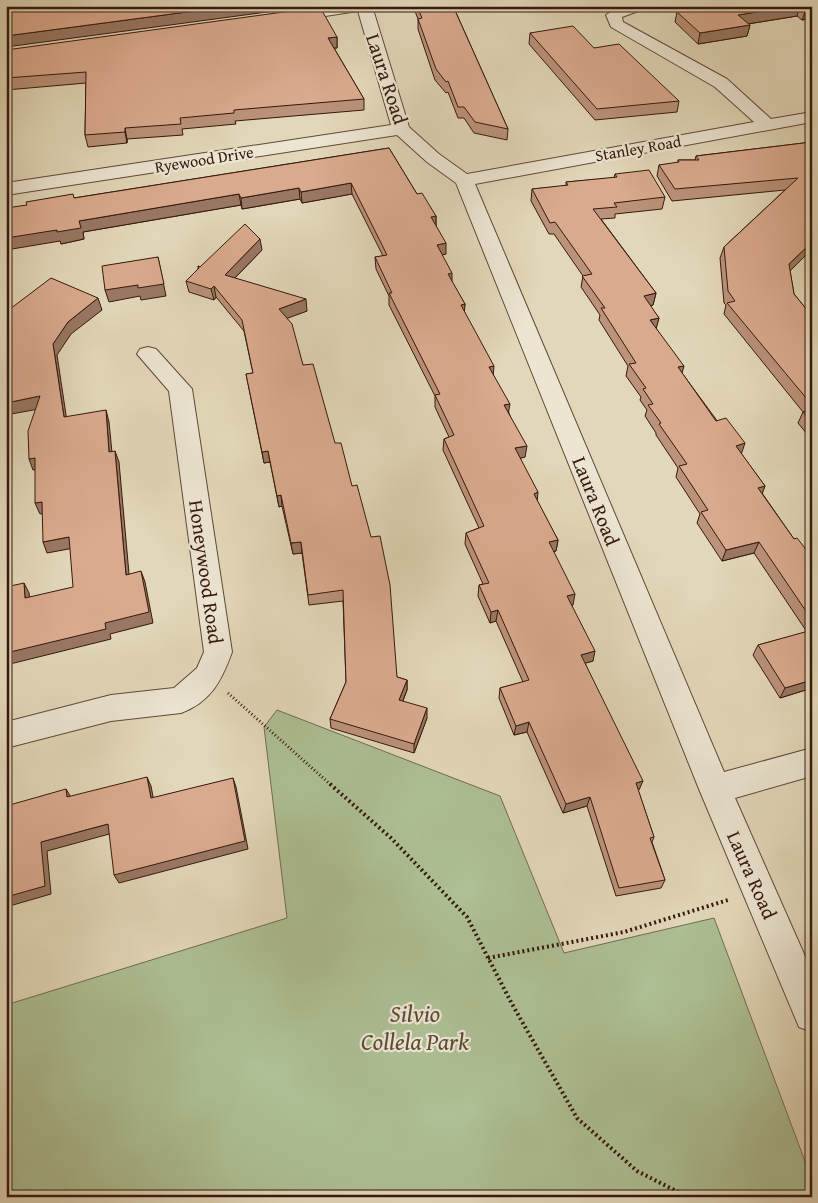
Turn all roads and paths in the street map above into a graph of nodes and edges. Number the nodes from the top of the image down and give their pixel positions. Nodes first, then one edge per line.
1 (364, 6) edge
2 (639, 6) edge
3 (267, 20) edge
4 (812, 117) edge
5 (766, 124) junction
6 (401, 129) junction
7 (464, 180) junction
8 (6, 189) edge
9 (148, 354) dead end
10 (209, 676) junction
11 (6, 735) edge
12 (812, 762) edge
13 (715, 789) junction
14 (760, 890) junction
15 (488, 958) junction
16 (812, 1014) edge
17 (688, 1197) edge

1 - 3 street
1 - 6 street, Laura Road
2 - 5 street
4 - 5 street, Stanley Road
5 - 7 street, Stanley Road
6 - 7 street, Laura Road
6 - 8 street, Ryewood Drive
7 - 13 street, Laura Road
9 - 10 street, Honeywood Road
10 - 11 street, Honeywood Road
10 - 15 path
12 - 13 street
13 - 14 street, Laura Road
14 - 15 path
14 - 16 street, Laura Road
15 - 17 path

